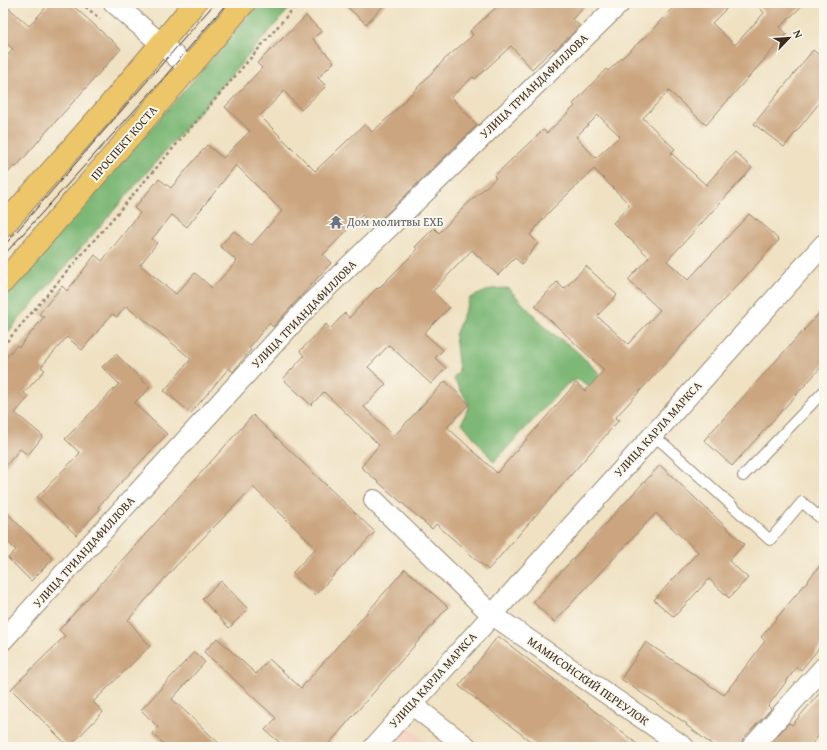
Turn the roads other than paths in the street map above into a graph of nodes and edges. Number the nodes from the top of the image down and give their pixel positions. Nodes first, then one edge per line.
1 (114, 3) edge
2 (196, 3) edge
3 (244, 3) edge
4 (620, 3) edge
5 (161, 44) junction
6 (190, 68) junction
7 (3, 226) edge
8 (824, 244) edge
9 (3, 282) edge
10 (824, 391) edge
11 (652, 435) junction
12 (743, 476) dead end
13 (374, 500) dead end
14 (824, 512) edge
15 (492, 614) junction
16 (3, 640) edge
17 (824, 667) edge
18 (410, 706) junction
19 (374, 747) edge
20 (467, 747) edge
21 (684, 747) edge
22 (752, 747) edge

1 - 5 street
2 - 5 main road
3 - 6 main road, ПРОСПЕКТ КОСТА
4 - 16 street, УЛИЦА ТРИАНДАФИЛЛОВА
5 - 6 street
5 - 7 main road
6 - 9 main road, ПРОСПЕКТ КОСТА
8 - 11 street, УЛИЦА КАРЛА МАРКСА
10 - 12 lane
11 - 14 lane
11 - 15 street, УЛИЦА КАРЛА МАРКСА
13 - 15 street
15 - 18 street, УЛИЦА КАРЛА МАРКСА
15 - 21 street, МАМИСОНСКИЙ ПЕРЕУЛОК
17 - 22 street
18 - 19 street, УЛИЦА КАРЛА МАРКСА
18 - 20 street

